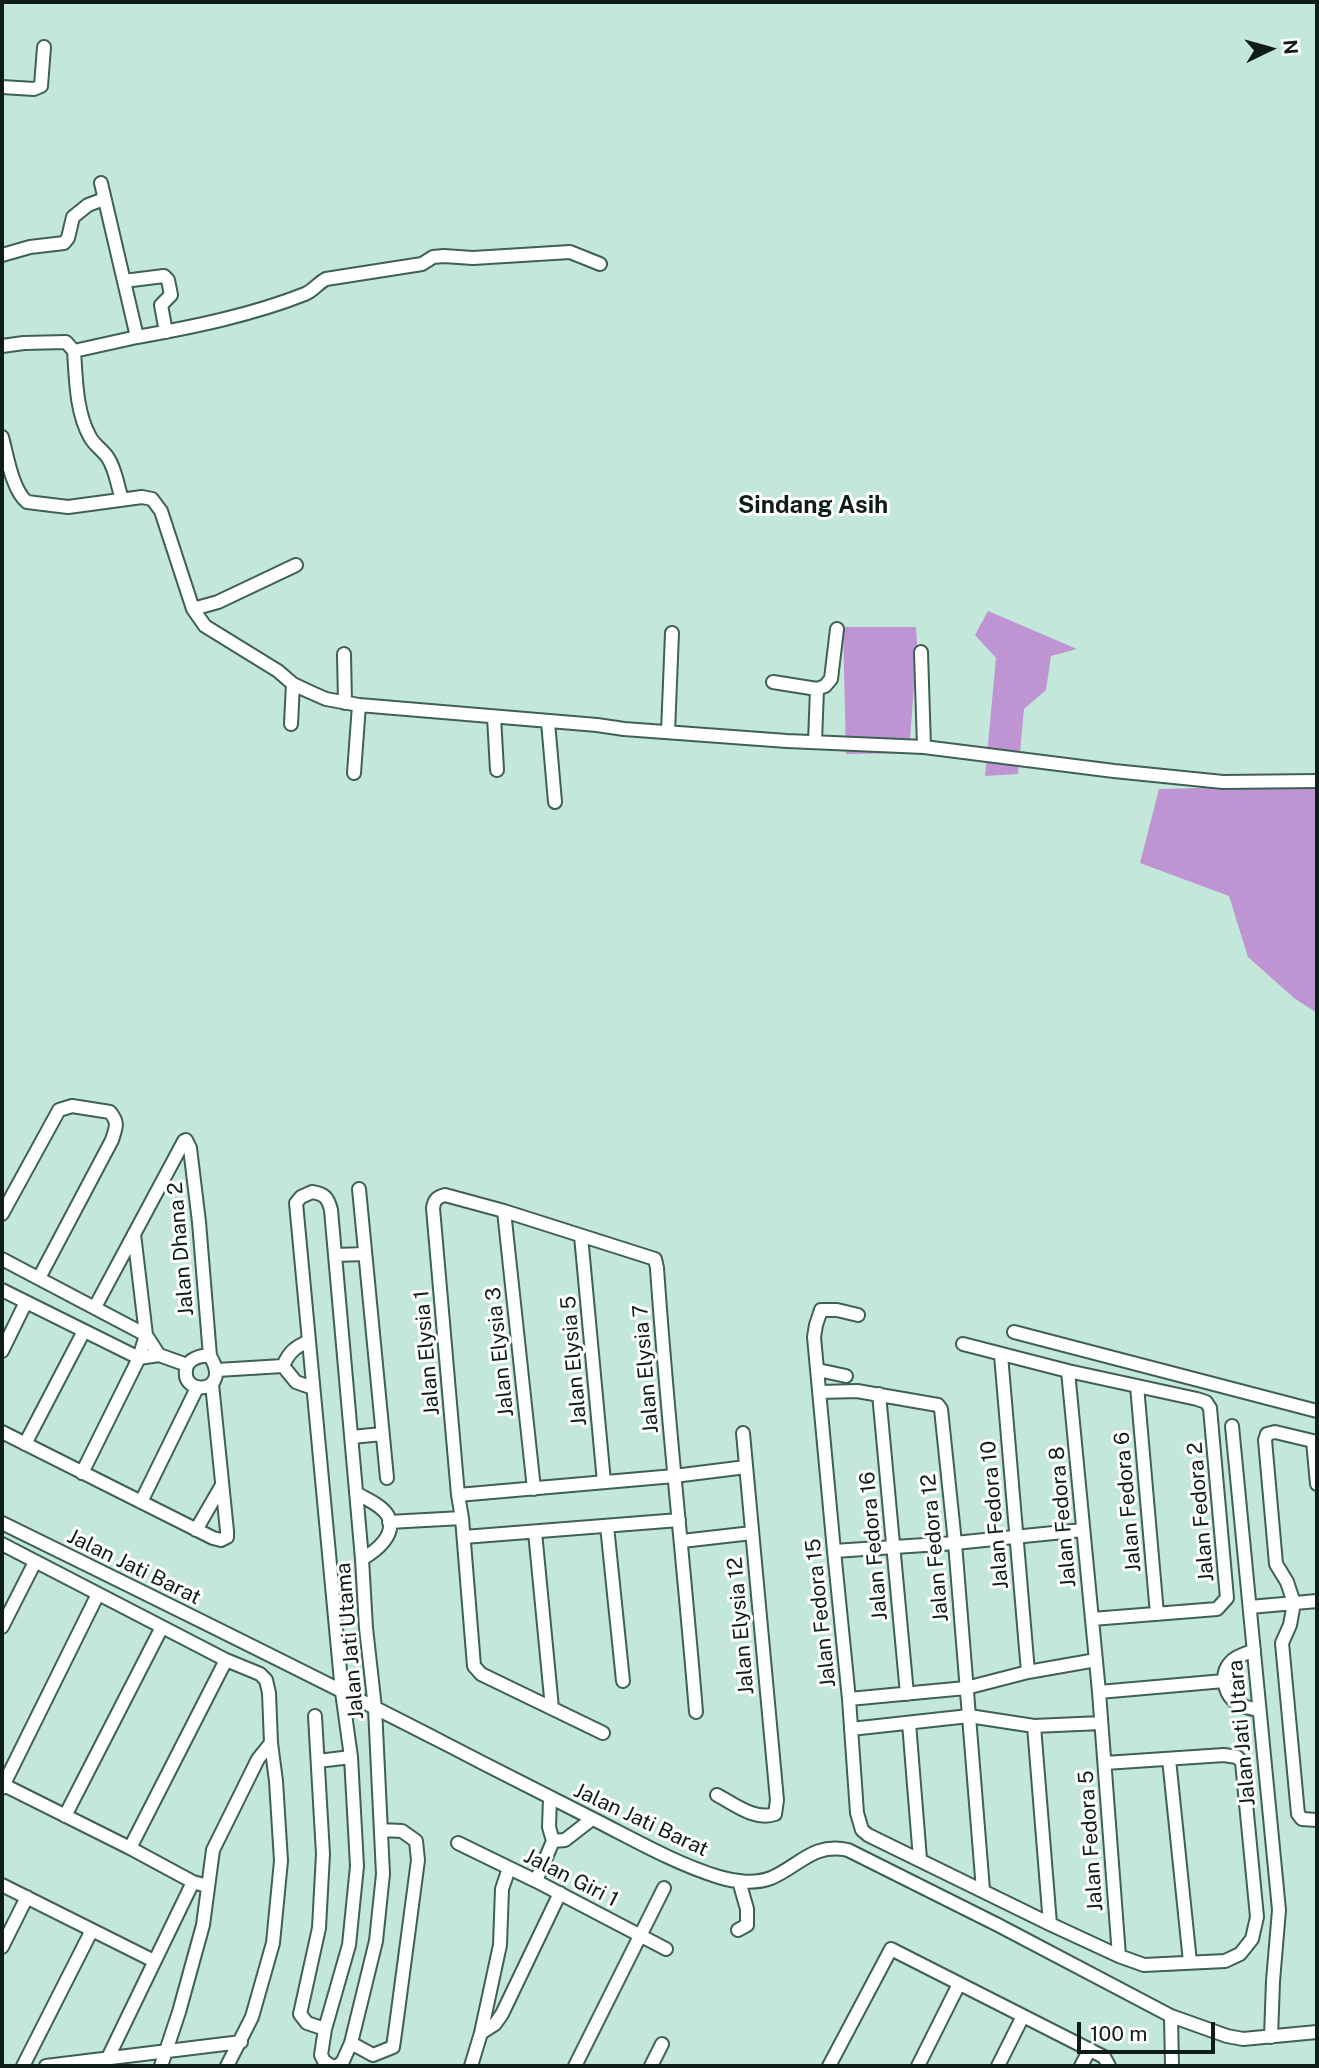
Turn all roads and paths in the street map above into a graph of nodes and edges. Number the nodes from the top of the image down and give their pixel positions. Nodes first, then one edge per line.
1 (44, 47) dead end
2 (2, 87) edge
3 (101, 183) dead end
4 (104, 199) junction
5 (2, 255) edge
6 (600, 264) dead end
7 (124, 281) junction
8 (166, 332) junction
9 (137, 337) junction
10 (2, 346) edge
11 (74, 351) junction
12 (2, 438) edge
13 (122, 499) junction
14 (296, 565) dead end
15 (193, 609) junction
16 (837, 629) dead end
17 (672, 633) dead end
18 (921, 652) dead end
19 (344, 654) dead end
20 (773, 682) dead end
21 (293, 684) junction
22 (817, 688) junction
23 (345, 703) junction
24 (359, 705) junction
25 (494, 717) junction
26 (548, 722) junction
27 (291, 724) dead end
28 (668, 732) junction
29 (815, 742) junction
30 (924, 747) junction
31 (497, 770) dead end
32 (354, 774) dead end
33 (1317, 781) edge
34 (555, 802) dead end
35 (359, 1189) dead end
36 (504, 1211) junction
37 (2, 1214) edge
38 (134, 1234) junction
39 (581, 1236) junction
40 (365, 1254) junction
41 (335, 1255) junction
42 (2, 1259) edge
43 (39, 1279) junction
44 (2, 1290) edge
45 (26, 1302) junction
46 (95, 1307) junction
47 (858, 1315) dead end
48 (84, 1331) junction
49 (1014, 1332) dead end
50 (146, 1335) junction
51 (309, 1341) junction
52 (963, 1344) dead end
53 (2, 1351) edge
54 (159, 1355) junction
55 (1001, 1355) junction
56 (210, 1356) junction
57 (139, 1358) junction
58 (187, 1365) junction
59 (283, 1366) junction
60 (217, 1370) junction
61 (818, 1370) junction
62 (1068, 1371) junction
63 (846, 1376) dead end
64 (212, 1384) junction
65 (1137, 1386) junction
66 (197, 1388) junction
67 (313, 1388) junction
68 (820, 1392) junction
69 (879, 1395) junction
70 (1317, 1411) edge
71 (1233, 1426) dead end
72 (2, 1432) edge
73 (743, 1433) dead end
74 (382, 1434) junction
75 (352, 1437) junction
76 (1315, 1442) edge
77 (25, 1444) junction
78 (746, 1467) junction
79 (82, 1473) junction
80 (674, 1476) junction
81 (387, 1478) dead end
82 (604, 1482) junction
83 (222, 1484) junction
84 (1317, 1484) edge
85 (534, 1489) junction
86 (356, 1493) junction
87 (458, 1495) junction
88 (141, 1502) junction
89 (462, 1518) junction
90 (679, 1520) junction
91 (389, 1522) junction
92 (2, 1523) edge
93 (607, 1526) junction
94 (196, 1530) junction
95 (1083, 1530) junction
96 (535, 1532) junction
97 (752, 1533) junction
98 (1016, 1536) junction
99 (464, 1537) junction
100 (682, 1541) junction
101 (954, 1543) junction
102 (2, 1544) edge
103 (894, 1547) junction
104 (834, 1551) junction
105 (362, 1559) junction
106 (34, 1562) junction
107 (98, 1594) junction
108 (1317, 1601) edge
109 (1294, 1603) junction
110 (1250, 1607) junction
111 (1157, 1614) junction
112 (1092, 1619) junction
113 (2, 1627) edge
114 (162, 1627) junction
115 (1254, 1650) junction
116 (226, 1660) junction
117 (1096, 1660) junction
118 (1028, 1672) junction
119 (623, 1681) dead end
120 (1224, 1681) junction
121 (966, 1688) junction
122 (342, 1692) junction
123 (1099, 1692) junction
124 (907, 1694) junction
125 (849, 1699) junction
126 (375, 1708) junction
127 (552, 1708) junction
128 (1259, 1710) junction
129 (696, 1712) dead end
130 (969, 1716) junction
131 (315, 1717) dead end
132 (909, 1723) junction
133 (1101, 1723) junction
134 (1034, 1726) junction
135 (851, 1729) junction
136 (603, 1733) dead end
137 (271, 1743) junction
138 (351, 1757) junction
139 (1169, 1759) junction
140 (318, 1761) junction
141 (1105, 1763) junction
142 (2, 1786) edge
143 (717, 1795) dead end
144 (550, 1798) junction
145 (65, 1816) junction
146 (592, 1819) junction
147 (1317, 1820) edge
148 (381, 1830) junction
149 (553, 1841) junction
150 (458, 1843) dead end
151 (130, 1848) junction
152 (920, 1859) junction
153 (509, 1868) junction
154 (536, 1881) junction
155 (739, 1881) junction
156 (193, 1882) junction
157 (2, 1885) edge
158 (207, 1886) junction
159 (664, 1888) dead end
160 (983, 1890) junction
161 (560, 1893) junction
162 (27, 1897) junction
163 (1051, 1924) junction
164 (92, 1930) junction
165 (738, 1930) dead end
166 (641, 1936) junction
167 (2, 1947) edge
168 (666, 1949) dead end
169 (1119, 1956) junction
170 (154, 1961) junction
171 (1190, 1962) junction
172 (959, 1984) junction
173 (1023, 2016) junction
174 (1171, 2016) junction
175 (324, 2029) junction
176 (1317, 2032) edge
177 (481, 2033) junction
178 (1271, 2037) junction
179 (241, 2042) junction
180 (351, 2043) junction
181 (662, 2044) dead end
182 (1090, 2049) junction
183 (166, 2050) junction
184 (105, 2063) edge
185 (23, 2066) edge
186 (46, 2066) edge
187 (161, 2066) edge
188 (227, 2066) edge
189 (471, 2066) edge
190 (575, 2066) edge
191 (651, 2066) edge
192 (829, 2066) edge
193 (918, 2066) edge
194 (998, 2066) edge
195 (1082, 2066) edge
196 (1109, 2066) edge
197 (1172, 2066) edge

1 - 2 street
3 - 4 street
4 - 5 street
4 - 7 street
6 - 8 street
7 - 8 street
7 - 9 street
8 - 9 street
9 - 11 street
10 - 11 street
11 - 13 street
12 - 13 street
13 - 15 street
14 - 15 street
15 - 21 street
16 - 22 street
17 - 28 street
18 - 30 street
19 - 23 street
20 - 22 street
21 - 23 street
21 - 27 street
22 - 29 street
23 - 24 street
24 - 25 street
24 - 32 street
25 - 26 street
25 - 31 street
26 - 28 street
26 - 34 street
28 - 29 street
29 - 30 street
30 - 33 street
35 - 40 street
36 - 39 street
36 - 85 street, Jalan Elysia 3
36 - 87 street, Jalan Elysia 1
37 - 43 street
38 - 46 street
38 - 50 street
38 - 56 street, Jalan Dhana 2
39 - 80 street, Jalan Elysia 7
39 - 82 street, Jalan Elysia 5
40 - 41 street
40 - 74 street
41 - 51 street, Jalan Jati Utama
41 - 75 street, Jalan Jati Utama
42 - 43 street
43 - 46 street
44 - 45 street
45 - 48 street
45 - 53 street
46 - 50 street
47 - 61 street, Jalan Fedora 15
48 - 57 street
48 - 77 street
49 - 70 street
50 - 54 street
50 - 57 street
51 - 59 street
51 - 67 street, Jalan Jati Utama
52 - 55 street
54 - 57 street
54 - 58 street
55 - 62 street
55 - 98 street, Jalan Fedora 10
56 - 58 street
56 - 60 street
57 - 79 street
58 - 66 street
59 - 60 street
59 - 67 street
60 - 64 street
61 - 63 street
61 - 68 street, Jalan Fedora 15
62 - 65 street
62 - 95 street, Jalan Fedora 8
64 - 66 street
64 - 83 street
65 - 111 street, Jalan Fedora 6
65 - 111 street, Jalan Fedora 2
66 - 88 street
67 - 122 street, Jalan Jati Utama
68 - 69 street
68 - 104 street, Jalan Fedora 15
69 - 101 street, Jalan Fedora 12
69 - 103 street, Jalan Fedora 16
71 - 110 street, Jalan Jati Utara
72 - 77 street
73 - 78 street, Jalan Elysia 12
74 - 75 street
74 - 81 street
75 - 86 street, Jalan Jati Utama
76 - 84 street
76 - 109 street
77 - 79 street
78 - 80 street
78 - 97 street, Jalan Elysia 12
79 - 88 street
80 - 82 street
80 - 90 street, Jalan Elysia 7
82 - 85 street
83 - 94 street
83 - 94 street
85 - 87 street
86 - 91 street
86 - 105 street, Jalan Jati Utama
87 - 89 street, Jalan Elysia 1
88 - 94 street
89 - 91 street
89 - 99 street, Jalan Elysia 1
90 - 93 street
90 - 100 street, Jalan Elysia 7
91 - 105 street
92 - 122 street, Jalan Jati Barat
93 - 96 street
93 - 119 street
95 - 98 street
95 - 112 street, Jalan Fedora 8
96 - 99 street
96 - 127 street
97 - 100 street
97 - 143 street, Jalan Elysia 12
98 - 101 street
98 - 118 street, Jalan Fedora 10
99 - 127 street, Jalan Elysia 1
100 - 129 street, Jalan Elysia 7
101 - 103 street
101 - 121 street, Jalan Fedora 12
102 - 106 street
103 - 104 street
103 - 124 street, Jalan Fedora 16
104 - 125 street, Jalan Fedora 15
105 - 126 street, Jalan Jati Utama
106 - 107 street
106 - 113 street
107 - 114 street
107 - 142 street
108 - 109 street
109 - 110 street
109 - 147 street
110 - 115 street, Jalan Jati Utara
111 - 112 street, Jalan Fedora 2
112 - 117 street, Jalan Fedora 8
114 - 116 street
114 - 145 street
115 - 120 street
115 - 128 street, Jalan Jati Utara
116 - 137 street
116 - 151 street
117 - 118 street
117 - 123 street, Jalan Fedora 8
118 - 121 street
120 - 123 street
120 - 128 street
121 - 124 street
121 - 130 street, Jalan Fedora 12
122 - 126 street, Jalan Jati Barat
122 - 138 street, Jalan Jati Utama
123 - 133 street, Jalan Fedora 5
124 - 125 street
125 - 135 street, Jalan Fedora 15
126 - 144 street, Jalan Jati Barat
126 - 148 street, Jalan Jati Utama
127 - 136 street
128 - 178 street, Jalan Jati Utara
130 - 132 street
130 - 134 street
130 - 160 street, Jalan Fedora 12
131 - 140 street
132 - 135 street
132 - 152 street
133 - 134 street
133 - 141 street, Jalan Fedora 5
134 - 163 street
135 - 152 street, Jalan Fedora 15
137 - 158 street
137 - 179 street
138 - 140 street
138 - 175 street, Jalan Jati Utama
139 - 141 street
139 - 171 street
139 - 171 street
140 - 175 street
141 - 169 street, Jalan Fedora 5
142 - 145 street
144 - 146 street, Jalan Jati Barat
144 - 149 street
145 - 151 street
146 - 149 street
146 - 155 street, Jalan Jati Barat
148 - 180 street, Jalan Jati Utama
148 - 180 street
149 - 154 street
150 - 153 street, Jalan Giri 1
151 - 156 street
152 - 160 street
153 - 154 street, Jalan Giri 1
153 - 177 street
154 - 161 street, Jalan Giri 1
155 - 165 street
155 - 174 street, Jalan Jati Barat
156 - 158 street
156 - 170 street
157 - 162 street
158 - 183 street
159 - 166 street
160 - 163 street
161 - 166 street, Jalan Giri 1
161 - 177 street
162 - 164 street
162 - 167 street
163 - 169 street
164 - 170 street
164 - 185 street
166 - 168 street, Jalan Giri 1
166 - 190 street
169 - 171 street
170 - 184 street
172 - 173 street
172 - 192 street
172 - 193 street
173 - 182 street
173 - 194 street
174 - 178 street, Jalan Jati Barat
174 - 197 street
175 - 180 street, Jalan Jati Utama
176 - 178 street, Jalan Jati Barat
177 - 189 street
179 - 183 street
179 - 188 street
181 - 191 street
182 - 195 street
182 - 196 street
183 - 184 street
183 - 187 street
184 - 186 street

